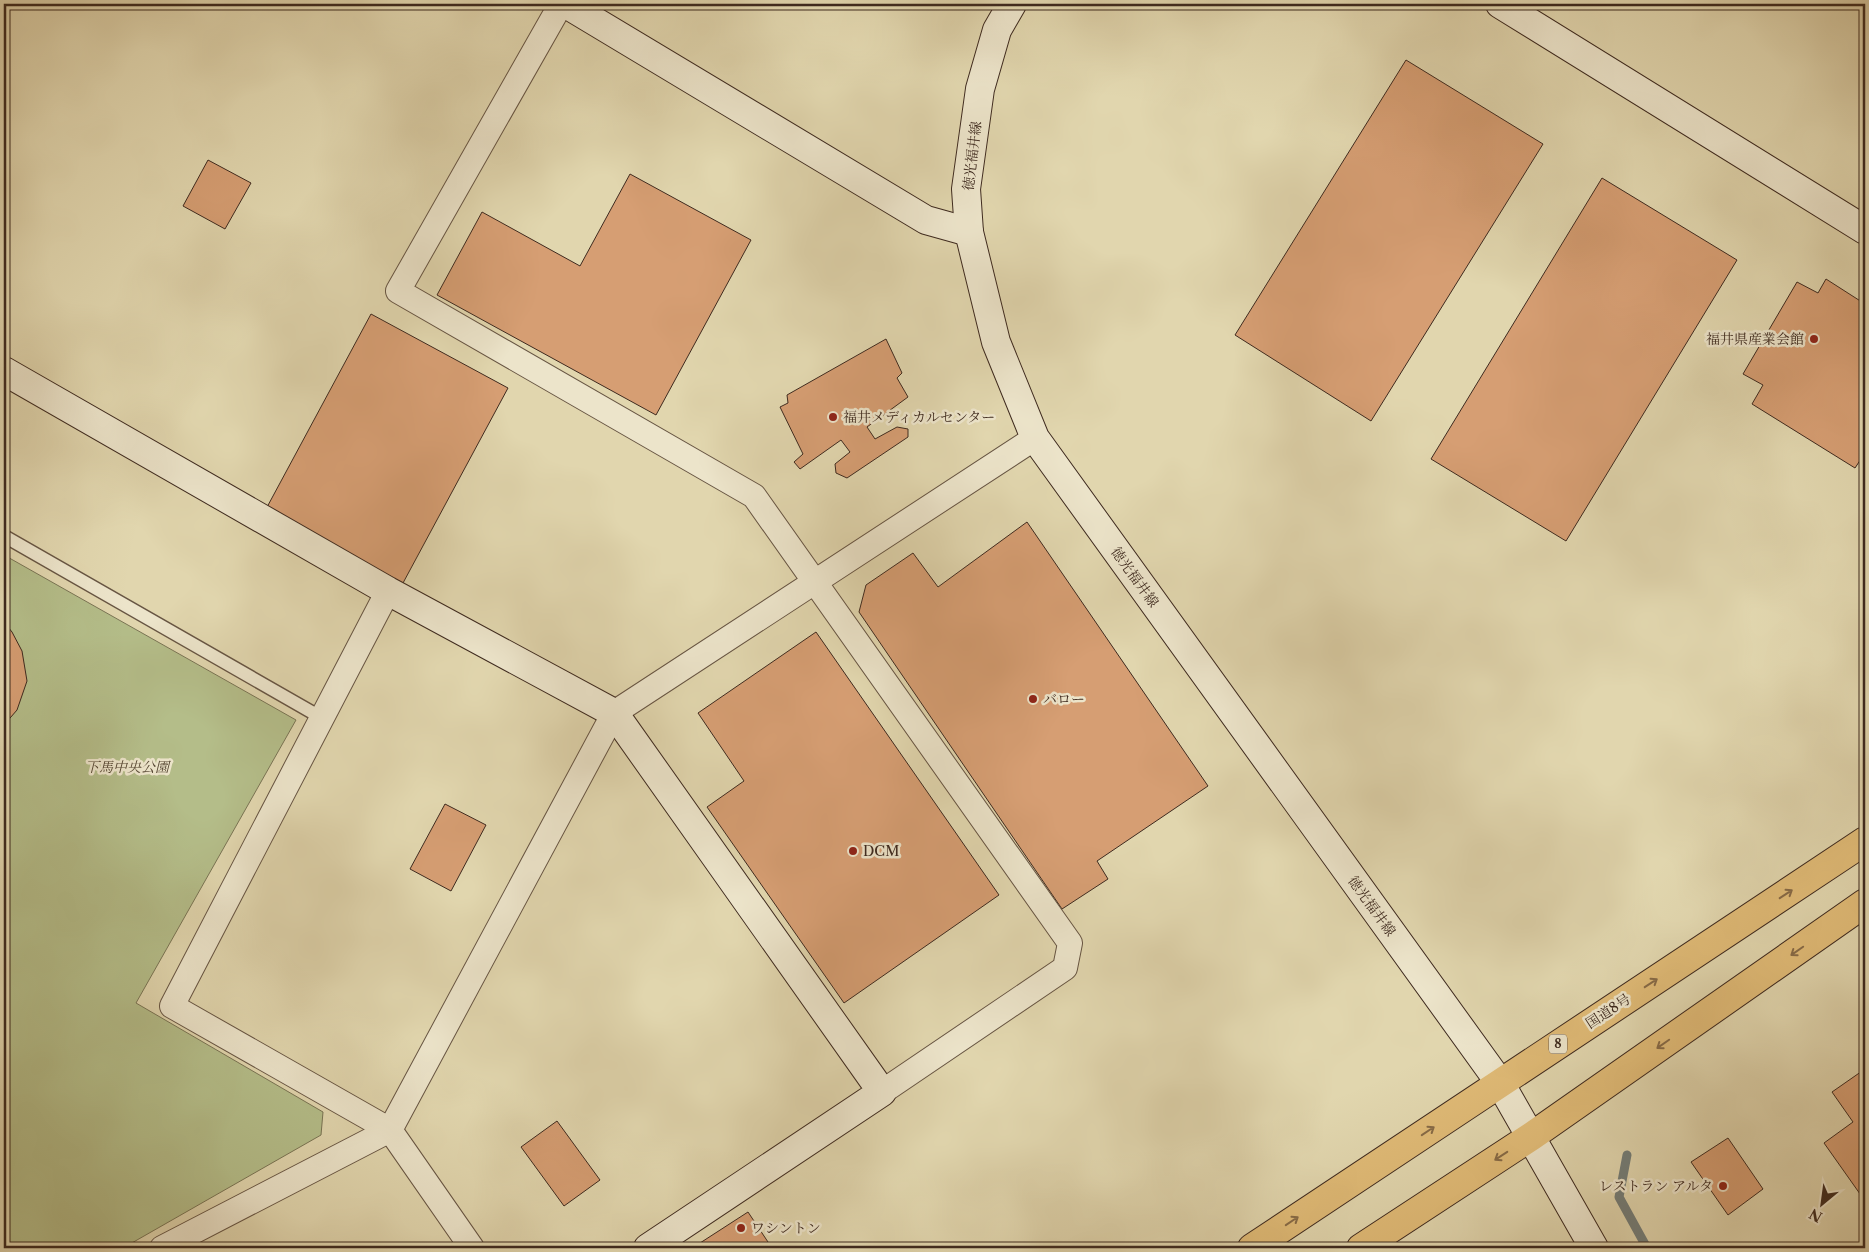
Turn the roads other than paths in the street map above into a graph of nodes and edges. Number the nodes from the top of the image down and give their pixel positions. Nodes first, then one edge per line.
1 (561, 4) edge
2 (566, 4) edge
3 (1012, 4) edge
4 (1500, 4) edge
5 (1865, 230) edge
6 (970, 232) junction
7 (4, 371) edge
8 (1035, 438) junction
9 (4, 536) edge
10 (816, 582) junction
11 (388, 591) junction
12 (614, 713) junction
13 (322, 718) junction
14 (1865, 842) edge
15 (1865, 903) edge
16 (1500, 1083) junction
17 (882, 1092) junction
18 (390, 1130) junction
19 (1532, 1136) junction
20 (162, 1248) edge
21 (472, 1248) edge
22 (648, 1248) edge
23 (1252, 1248) edge
24 (1361, 1248) edge
25 (1594, 1248) edge

1 - 10 street
2 - 6 street
3 - 6 street, 徳光福井線
4 - 5 street
6 - 8 street, 徳光福井線
7 - 11 street
8 - 10 street
8 - 16 street, 徳光福井線
9 - 13 lane
10 - 12 street
10 - 17 street
11 - 12 street
11 - 13 street
12 - 17 street
12 - 18 street
13 - 18 street
16 -> 14 highway, 国道8号 / 8
15 -> 19 highway
16 - 19 street, 徳光福井線
23 -> 16 highway, 国道8号 / 8
17 - 22 street
18 - 20 street
18 - 21 street
19 -> 24 highway
19 - 25 street, 徳光福井線

